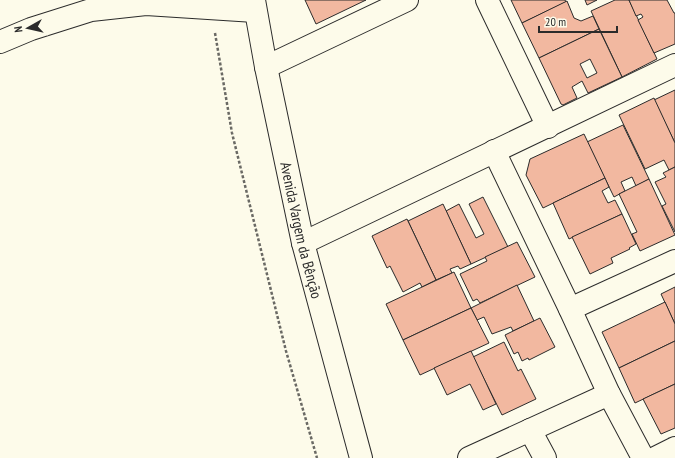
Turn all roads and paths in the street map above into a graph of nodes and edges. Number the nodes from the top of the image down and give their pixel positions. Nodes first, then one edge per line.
1 (407, 0) edge
2 (487, 0) edge
3 (254, 6) edge
4 (211, 8) junction
5 (0, 42) edge
6 (675, 65) edge
7 (266, 67) junction
8 (548, 127) junction
9 (494, 151) junction
10 (304, 243) junction
11 (675, 261) edge
12 (570, 309) junction
13 (609, 394) junction
14 (530, 430) junction
15 (675, 448) edge
16 (317, 458) edge
17 (361, 458) edge
18 (469, 458) edge
19 (545, 458) edge
20 (643, 458) edge
21 (655, 458) edge

1 - 7 street
2 - 8 street
3 - 4 street
3 - 7 street, Avenida Vargem da Bênção
4 - 5 street
4 - 16 path
6 - 8 street
7 - 10 street, Avenida Vargem da Bênção
8 - 9 street
9 - 10 street
9 - 12 street
10 - 17 street, Avenida Vargem da Bênção
11 - 12 street
12 - 13 street
13 - 14 street
13 - 20 street
14 - 18 street
14 - 19 street
15 - 21 street

